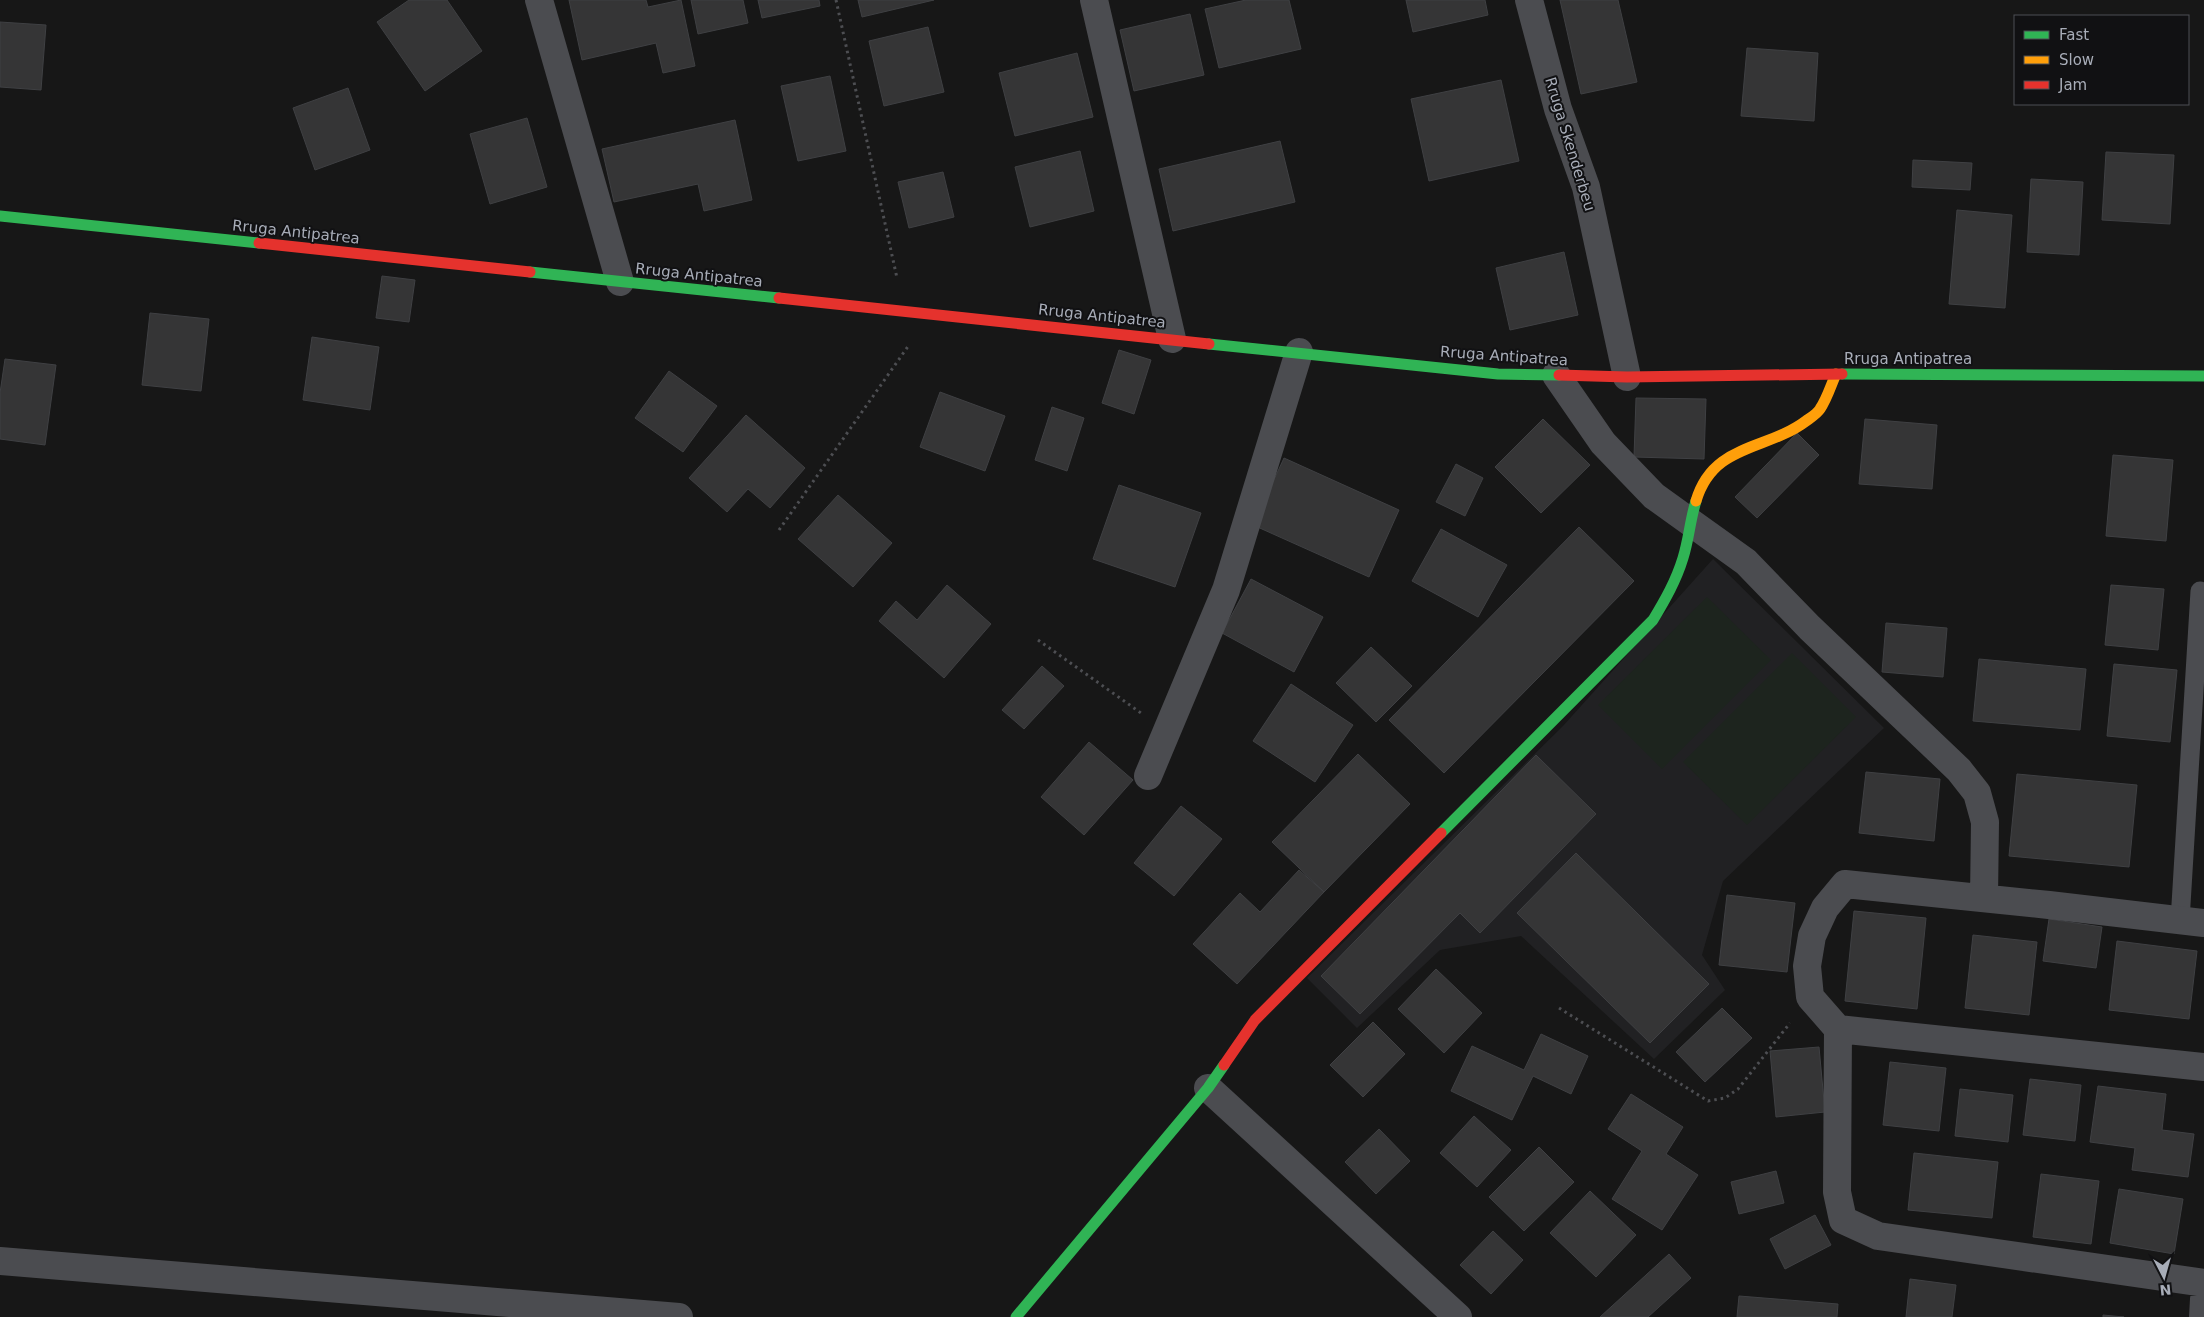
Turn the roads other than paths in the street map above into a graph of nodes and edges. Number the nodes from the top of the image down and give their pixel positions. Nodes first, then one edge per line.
1 (539, 0) edge
2 (1094, 0) edge
3 (1529, 0) edge
4 (0, 216) edge
5 (620, 282) junction
6 (1172, 339) junction
7 (1298, 352) junction
8 (1836, 374) junction
9 (1556, 375) junction
10 (2204, 376) edge
11 (1627, 377) junction
12 (1690, 520) junction
13 (2200, 591) dead end
14 (1148, 776) dead end
15 (1984, 898) junction
16 (2192, 922) edge
17 (1838, 1029) junction
18 (2204, 1066) edge
19 (1208, 1088) junction
20 (0, 1261) edge
21 (2204, 1283) edge
22 (2204, 1299) edge
23 (679, 1317) edge
24 (1016, 1317) edge
25 (1458, 1317) edge
26 (2203, 1317) edge

1 - 5 street
2 - 6 street
3 - 11 street, Rruga Skenderbeu
4 - 5 main road, Rruga Antipatrea
5 - 6 main road, Rruga Antipatrea
6 - 7 main road, Rruga Antipatrea
7 - 9 main road, Rruga Antipatrea
7 - 14 street
8 - 10 main road, Rruga Antipatrea
8 - 11 main road, Rruga Antipatrea
8 - 12 main road
9 - 11 main road, Rruga Antipatrea
9 - 12 street
12 - 15 street
12 - 19 main road
13 - 16 lane
15 - 16 street
15 - 17 street
17 - 18 street
17 - 21 street
19 - 24 main road
19 - 25 street
20 - 23 street
22 - 26 street

